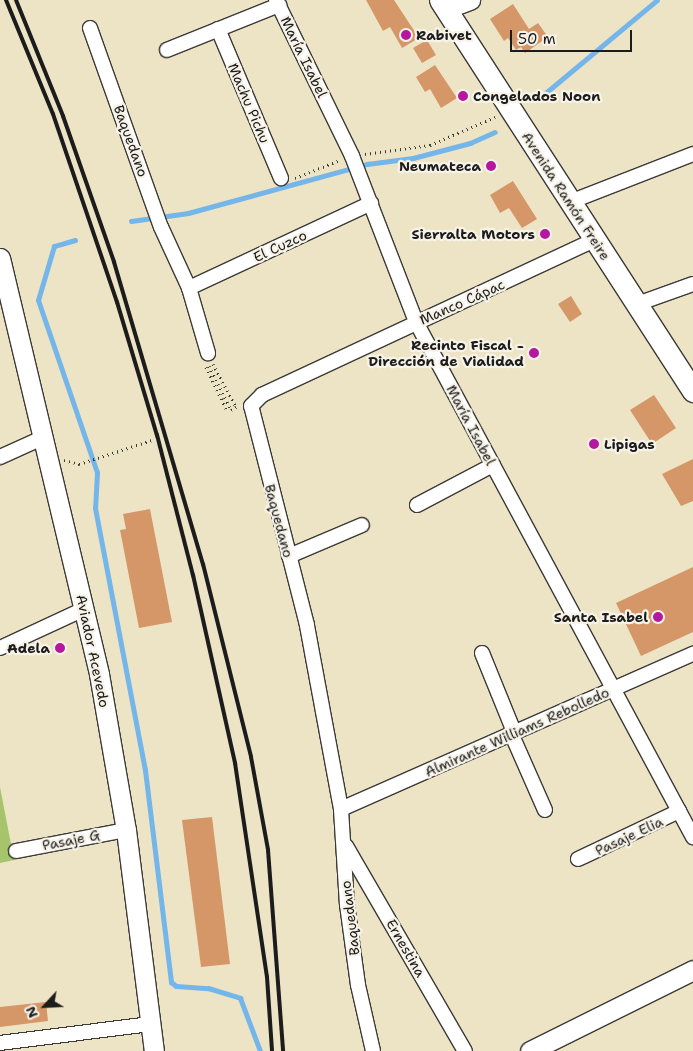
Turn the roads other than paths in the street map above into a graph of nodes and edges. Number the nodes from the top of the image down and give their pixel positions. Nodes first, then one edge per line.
1 (470, 0) edge
2 (278, 2) edge
3 (443, 4) edge
4 (90, 28) dead end
5 (218, 29) junction
6 (167, 50) dead end
7 (693, 154) edge
8 (280, 178) road end
9 (570, 202) junction
10 (370, 203) junction
11 (595, 240) junction
12 (0, 258) edge
13 (693, 284) edge
14 (189, 288) junction
15 (637, 304) junction
16 (416, 322) junction
17 (206, 358) road end
18 (693, 391) edge
19 (251, 406) joint
20 (44, 437) junction
21 (0, 457) edge
22 (493, 465) junction
23 (417, 505) dead end
24 (362, 525) dead end
25 (289, 556) junction
26 (84, 609) junction
27 (0, 648) edge
28 (482, 653) dead end
29 (693, 654) edge
30 (614, 690) junction
31 (513, 732) junction
32 (341, 809) junction
33 (545, 810) dead end
34 (679, 812) junction
35 (126, 830) junction
36 (693, 837) edge
37 (346, 846) junction
38 (16, 851) dead end
39 (578, 860) dead end
40 (693, 970) edge
41 (151, 1024) junction
42 (0, 1043) edge
43 (154, 1051) edge
44 (373, 1051) edge
45 (465, 1051) edge
46 (530, 1051) edge

1 - 3 main road
2 - 5 street
2 - 10 street, María Isabel
3 - 9 main road, Avenida Ramón Freire
4 - 14 street, Baquedano
5 - 6 street
5 - 8 street, Machu Pichu
7 - 9 street
9 - 11 main road, Avenida Ramón Freire
10 - 14 street, El Cuzco
10 - 16 street, María Isabel
11 - 15 main road, Avenida Ramón Freire
11 - 16 street, Manco Cápac
12 - 20 main road, Aviador Acevedo
13 - 15 street
14 - 17 street, Baquedano
15 - 18 main road, Avenida Ramón Freire
16 - 19 street, Manco Cápac
16 - 22 street, María Isabel
19 - 25 street, Baquedano
20 - 21 street
20 - 26 main road, Aviador Acevedo
22 - 23 street
22 - 30 street, María Isabel
24 - 25 street
25 - 32 street, Baquedano
26 - 27 street
26 - 35 main road, Aviador Acevedo
28 - 31 street
29 - 30 street, Almirante Williams Rebolledo
30 - 31 street, Almirante Williams Rebolledo
30 - 34 street, María Isabel
31 - 32 street, Almirante Williams Rebolledo
31 - 33 street
32 - 37 street, Baquedano
34 - 36 street, María Isabel
34 - 39 street, Pasaje Elia
35 - 38 street, Pasaje G
35 - 41 main road, Aviador Acevedo
37 - 44 street, Baquedano
37 - 45 street, Ernestina
40 - 46 main road
41 - 42 street
41 - 43 main road, Aviador Acevedo

